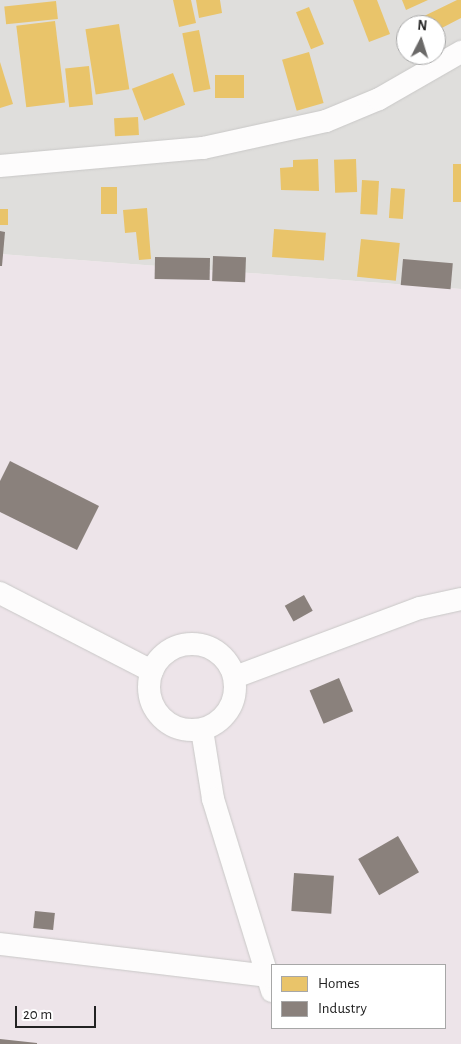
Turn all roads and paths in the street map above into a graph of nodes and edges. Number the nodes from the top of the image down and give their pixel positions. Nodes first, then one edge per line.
1 (461, 52) edge
2 (0, 166) edge
3 (0, 593) edge
4 (461, 600) edge
5 (152, 671) junction
6 (235, 677) junction
7 (202, 730) junction
8 (0, 944) edge
9 (270, 983) edge

1 - 2 street
3 - 5 street
4 - 6 street
5 - 6 street
5 - 7 street
6 - 7 street
7 - 9 street
8 - 9 street

